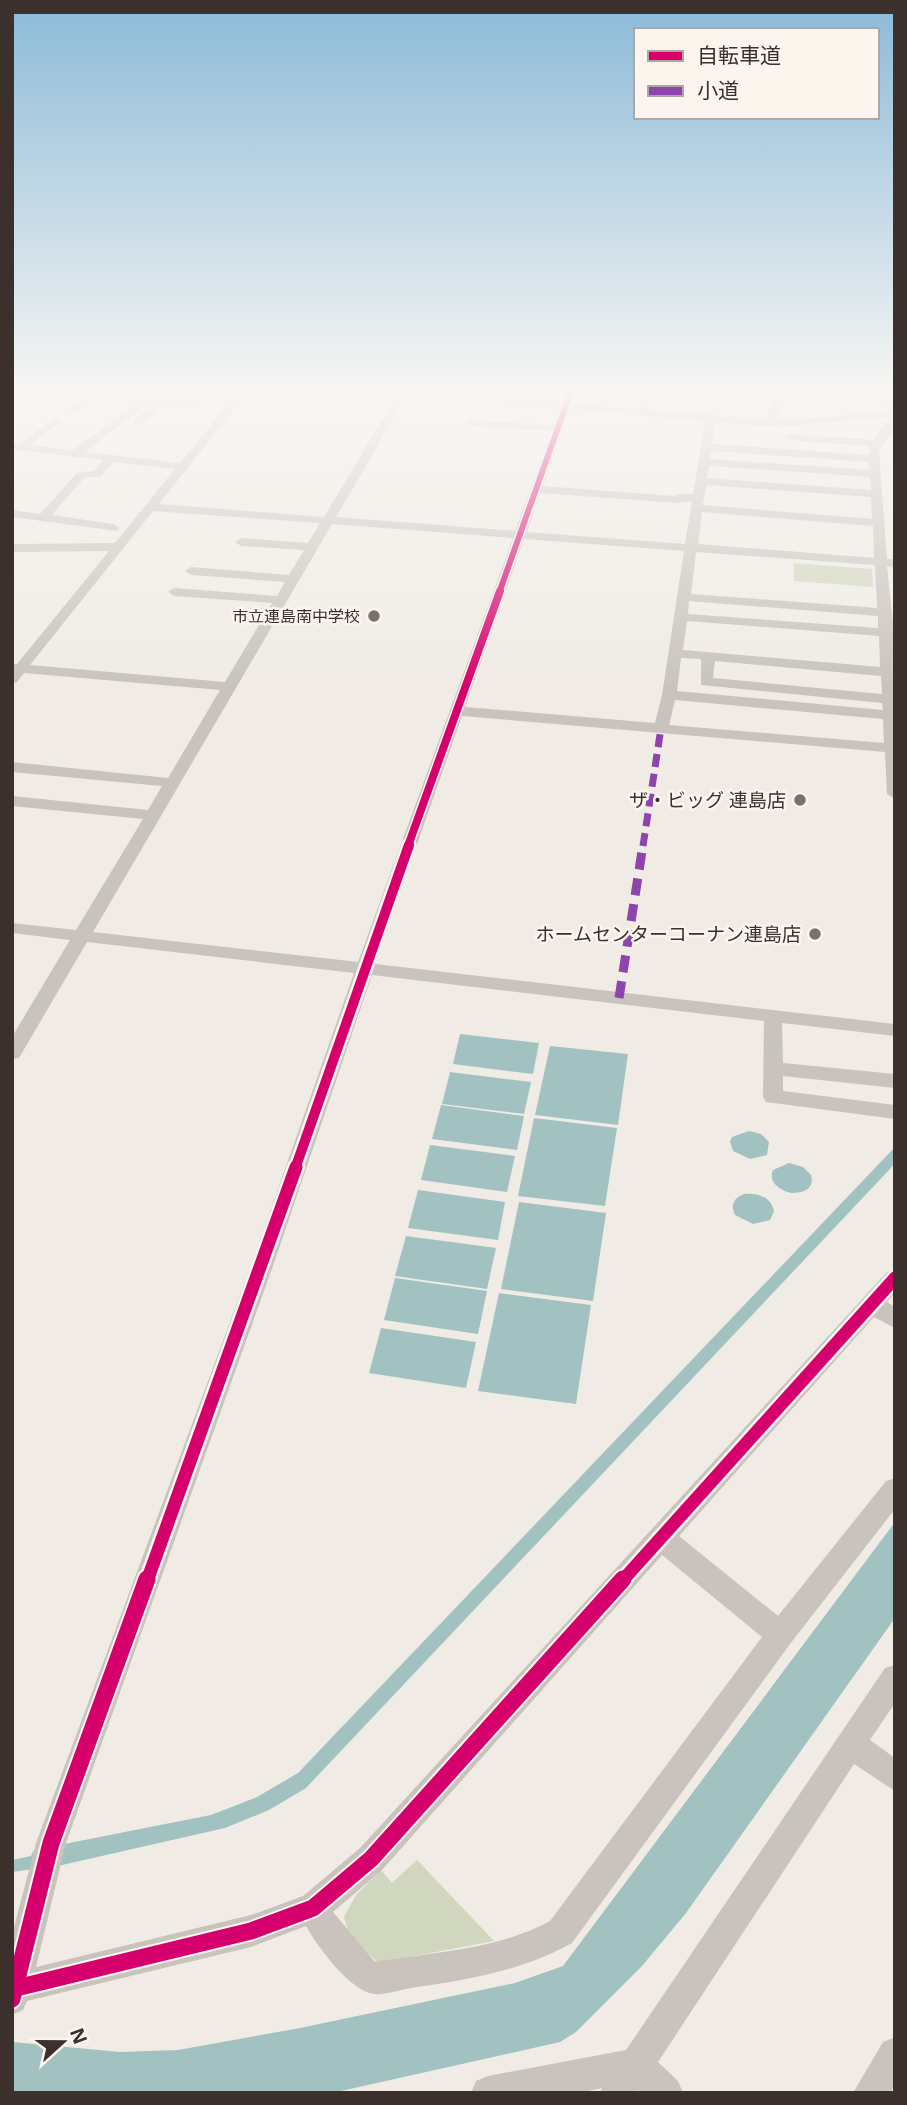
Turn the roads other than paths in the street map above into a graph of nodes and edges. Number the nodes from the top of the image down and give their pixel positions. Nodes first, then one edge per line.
1 (65, 492) edge
2 (163, 492) edge
3 (345, 492) edge
4 (534, 492) edge
5 (577, 492) edge
6 (699, 492) edge
7 (853, 492) edge
8 (877, 494) joint
9 (697, 503) junction
10 (151, 507) junction
11 (12, 513) edge
12 (43, 518) junction
13 (895, 518) edge
14 (329, 520) junction
15 (879, 520) junction
16 (113, 528) dead end
17 (518, 535) junction
18 (241, 542) dead end
19 (118, 547) junction
20 (12, 548) edge
21 (313, 548) junction
22 (691, 548) junction
23 (888, 562) edge
24 (191, 571) dead end
25 (294, 579) junction
26 (684, 591) junction
27 (174, 592) dead end
28 (281, 600) junction
29 (885, 607) junction
30 (680, 617) junction
31 (887, 634) junction
32 (675, 653) junction
33 (708, 656) junction
34 (15, 672) edge
35 (888, 672) junction
36 (230, 687) junction
37 (669, 695) junction
38 (891, 697) edge
39 (456, 711) junction
40 (892, 716) edge
41 (661, 727) junction
42 (894, 747) edge
43 (12, 767) edge
44 (174, 783) junction
45 (895, 794) edge
46 (12, 801) edge
47 (155, 816) junction
48 (12, 928) edge
49 (82, 936) junction
50 (365, 968) junction
51 (773, 1017) junction
52 (895, 1030) edge
53 (12, 1054) edge
54 (772, 1068) junction
55 (895, 1081) edge
56 (895, 1112) edge
57 (895, 1278) edge
58 (883, 1312) edge
59 (895, 1489) edge
60 (660, 1537) junction
61 (780, 1635) junction
62 (895, 1678) edge
63 (850, 1743) junction
64 (895, 1776) edge
65 (313, 1908) junction
66 (13, 1992) edge
67 (895, 2054) edge
68 (636, 2065) junction
69 (488, 2093) edge
70 (618, 2093) edge
71 (667, 2093) edge
72 (870, 2093) edge

1 - 12 street
2 - 10 street
3 - 14 street
4 - 17 street
5 - 9 street
6 - 9 street
7 - 8 street
8 - 15 street
9 - 15 street
9 - 22 street
10 - 14 street
10 - 19 street
11 - 12 street
12 - 16 street
13 - 15 street
14 - 17 street
14 - 21 street
15 - 23 street
17 - 22 street
17 - 39 street
18 - 21 street
19 - 20 street
19 - 34 street
21 - 25 street
22 - 23 street
22 - 26 street
23 - 29 street
24 - 25 street
25 - 28 street
26 - 29 street
26 - 30 street
27 - 28 street
28 - 36 street
29 - 31 street
30 - 31 street
30 - 32 street
31 - 35 street
32 - 33 street
32 - 37 street
33 - 35 street
33 - 38 street
34 - 36 street
35 - 38 street
36 - 44 street
37 - 40 street
37 - 41 street
38 - 40 street
39 - 41 street
39 - 50 street
40 - 42 street
41 - 42 street
42 - 45 street
43 - 44 street
44 - 47 street
46 - 47 street
47 - 49 street
48 - 49 street
49 - 50 street
49 - 53 street
50 - 51 street
50 - 66 street
51 - 52 street
51 - 54 street
54 - 55 street
54 - 56 street
57 - 58 street
58 - 60 street
59 - 61 street
60 - 61 street
60 - 65 street
61 - 65 street
62 - 63 street
63 - 64 street
63 - 68 street
65 - 66 street
67 - 72 street
68 - 69 street
68 - 70 street
68 - 71 street

